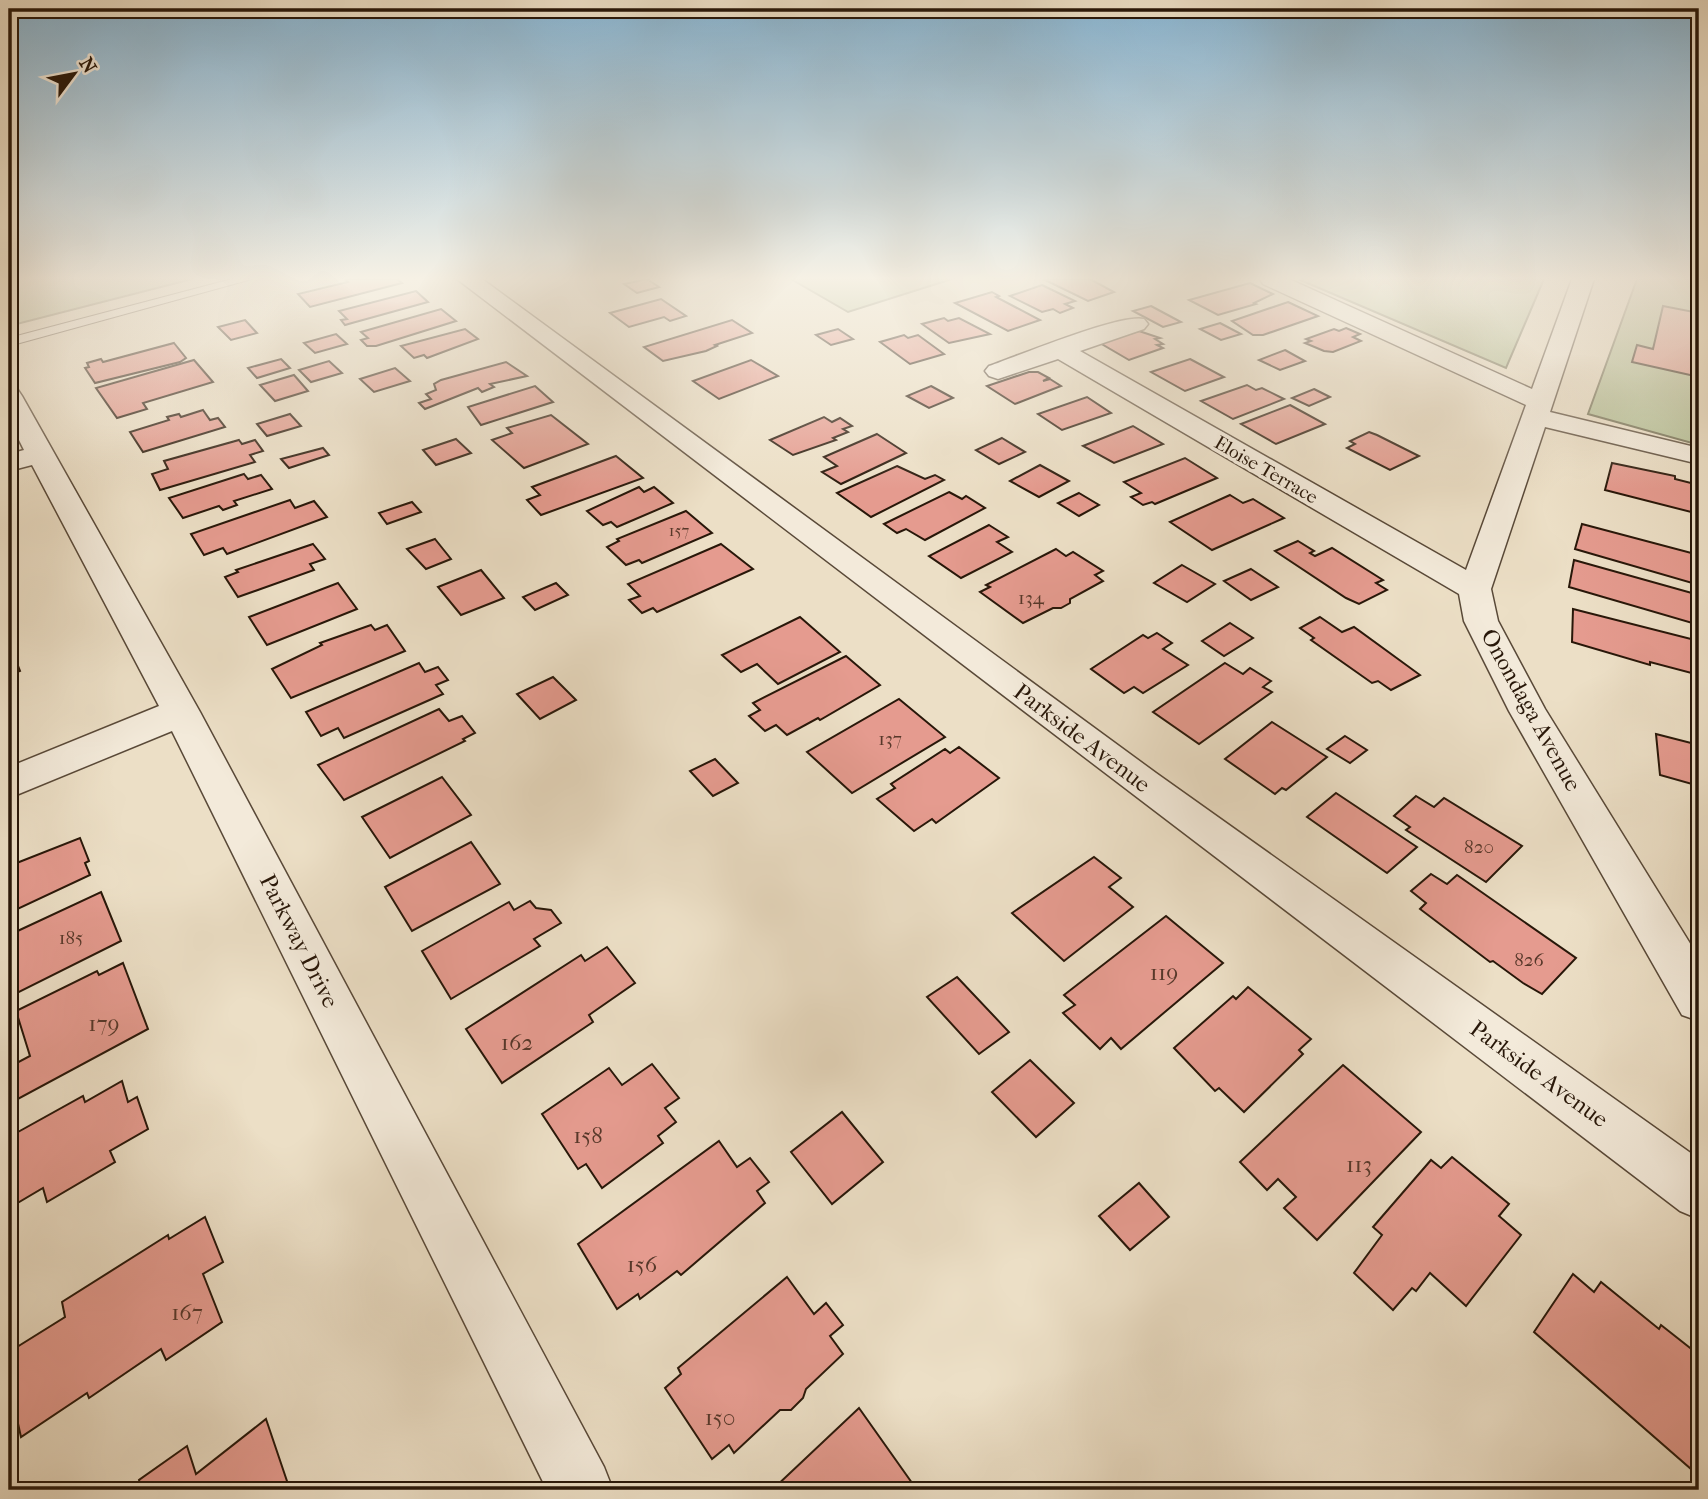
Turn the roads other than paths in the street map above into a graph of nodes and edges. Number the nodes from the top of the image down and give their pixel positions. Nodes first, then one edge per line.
1 (562, 349) edge
2 (1059, 349) joint
3 (1414, 349) edge
4 (1559, 349) edge
5 (998, 371) dead end
6 (9, 396) edge
7 (1538, 409) junction
8 (1699, 456) edge
9 (24, 459) edge
10 (1475, 589) junction
11 (181, 712) junction
12 (9, 783) edge
13 (1699, 1000) edge
14 (1699, 1192) edge
15 (580, 1490) edge

1 - 14 street, Parkside Avenue
2 - 5 street
2 - 10 street, Eloise Terrace
3 - 7 street
4 - 7 street
6 - 9 street, Parkway Drive
7 - 8 street
7 - 10 street
9 - 11 street, Parkway Drive
10 - 13 street, Onondaga Avenue
11 - 12 street
11 - 15 street, Parkway Drive

